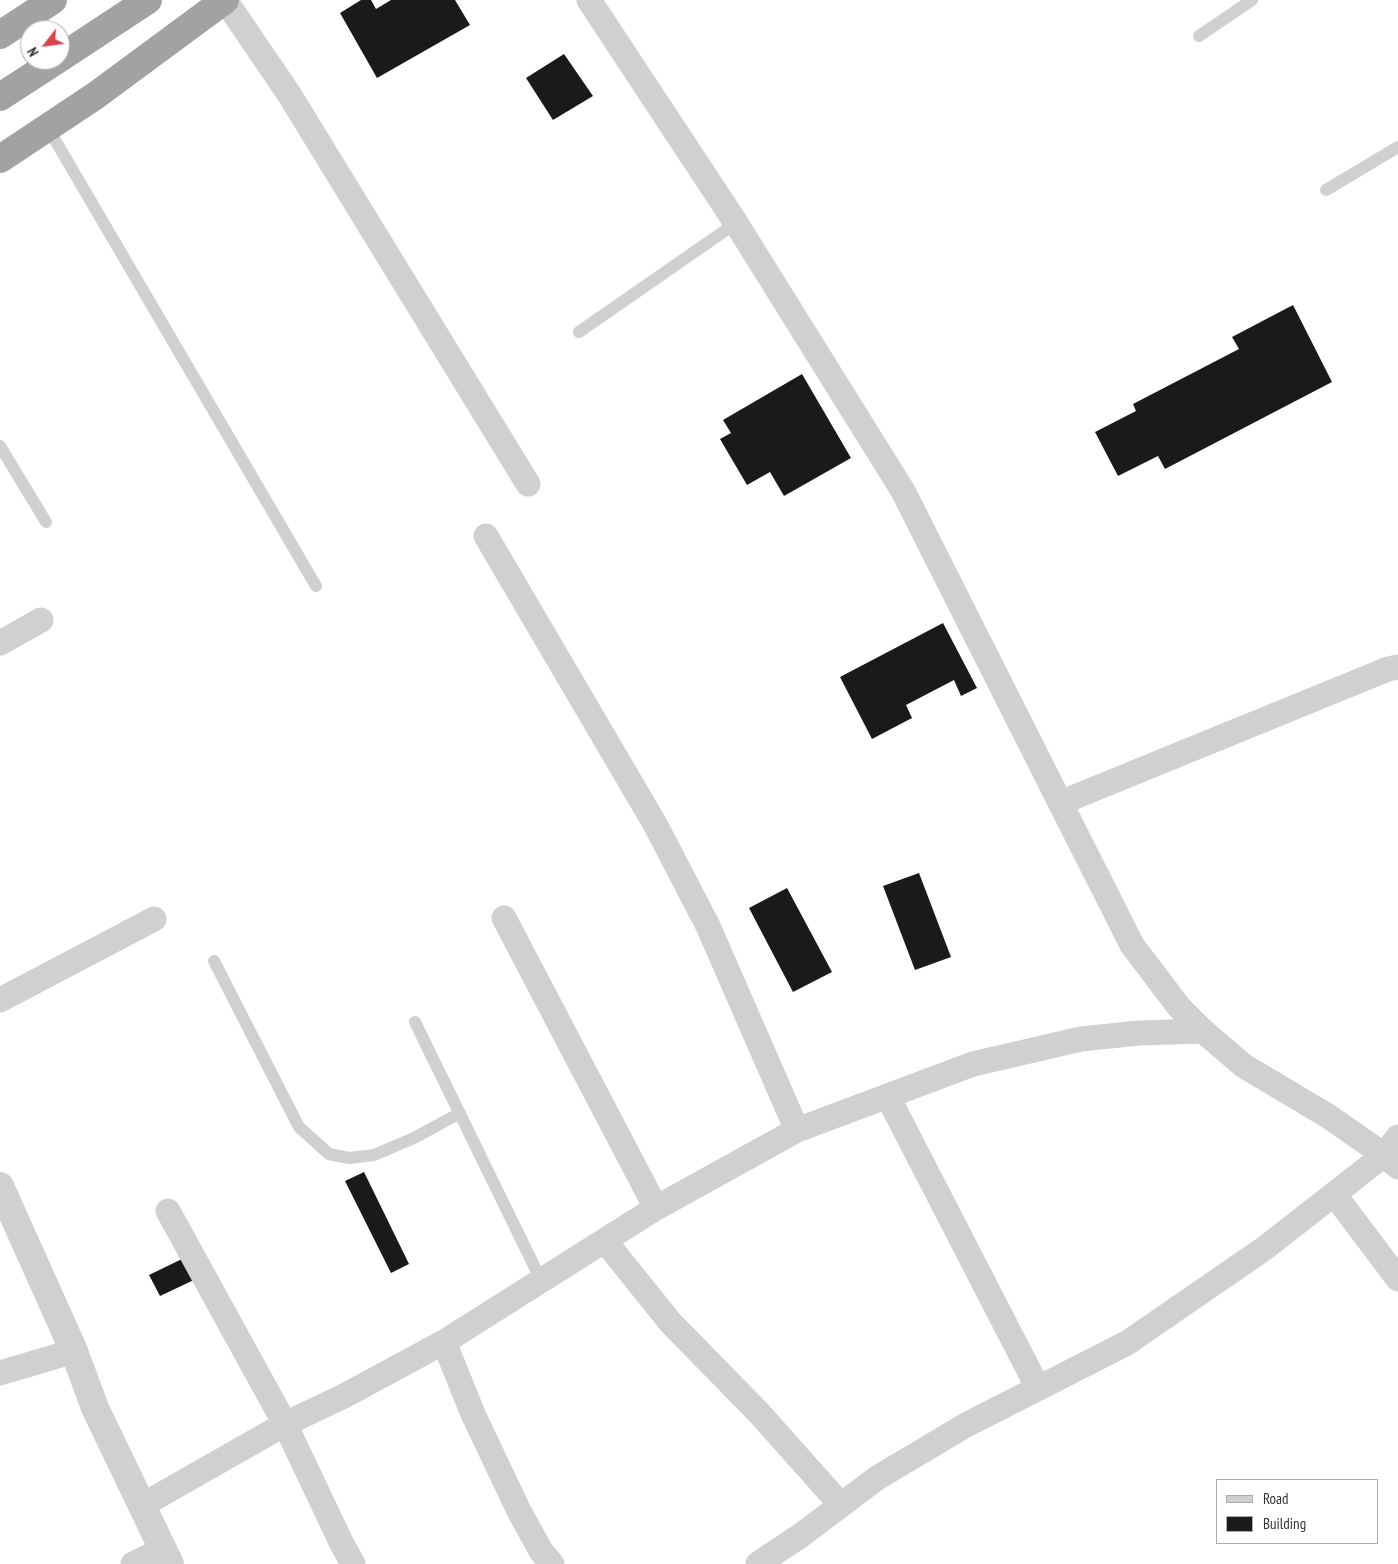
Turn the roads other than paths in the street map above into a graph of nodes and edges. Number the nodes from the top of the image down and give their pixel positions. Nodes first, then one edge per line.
1 (53, 0) edge
2 (148, 0) edge
3 (225, 0) edge
4 (589, 0) edge
5 (1252, 0) edge
6 (0, 35) edge
7 (1199, 36) dead end
8 (70, 51) edge
9 (42, 70) edge
10 (0, 97) edge
11 (48, 128) junction
12 (1398, 147) edge
13 (0, 159) edge
14 (1326, 190) dead end
15 (736, 223) junction
16 (579, 332) dead end
17 (0, 446) edge
18 (528, 484) dead end
19 (46, 522) dead end
20 (486, 536) dead end
21 (316, 586) dead end
22 (41, 620) dead end
23 (0, 643) edge
24 (1398, 667) edge
25 (1060, 803) junction
26 (504, 918) dead end
27 (154, 919) dead end
28 (214, 961) dead end
29 (0, 1000) edge
30 (415, 1022) dead end
31 (1203, 1032) junction
32 (888, 1097) junction
33 (460, 1113) junction
34 (797, 1130) junction
35 (1393, 1153) edge
36 (0, 1186) edge
37 (1334, 1194) junction
38 (656, 1208) junction
39 (168, 1211) dead end
40 (605, 1241) junction
41 (1398, 1278) edge
42 (542, 1280) junction
43 (444, 1342) junction
44 (74, 1351) junction
45 (0, 1373) edge
46 (1038, 1388) junction
47 (285, 1424) junction
48 (841, 1505) junction
49 (141, 1506) junction
50 (166, 1557) edge
51 (133, 1564) edge
52 (354, 1564) edge
53 (552, 1564) edge
54 (758, 1564) edge

1 - 6 highway
2 - 8 highway
3 - 11 highway
3 - 18 street
4 - 15 street
5 - 7 lane
9 - 10 highway
11 - 13 highway
11 - 21 lane
12 - 14 lane
15 - 16 lane
15 - 25 street
17 - 19 lane
20 - 34 street
22 - 23 street
24 - 25 street
25 - 31 street
26 - 38 street
27 - 29 street
28 - 33 lane
30 - 33 lane
31 - 32 street
31 - 35 street
32 - 34 street
32 - 46 street
33 - 42 lane
34 - 38 street
35 - 37 street
36 - 44 street
37 - 41 street
37 - 46 street
38 - 40 street
39 - 47 street
40 - 42 street
40 - 48 street
42 - 43 street
43 - 47 street
43 - 53 street
44 - 45 street
44 - 49 street
46 - 48 street
47 - 49 street
47 - 52 street
48 - 54 street
49 - 50 street
50 - 51 street

